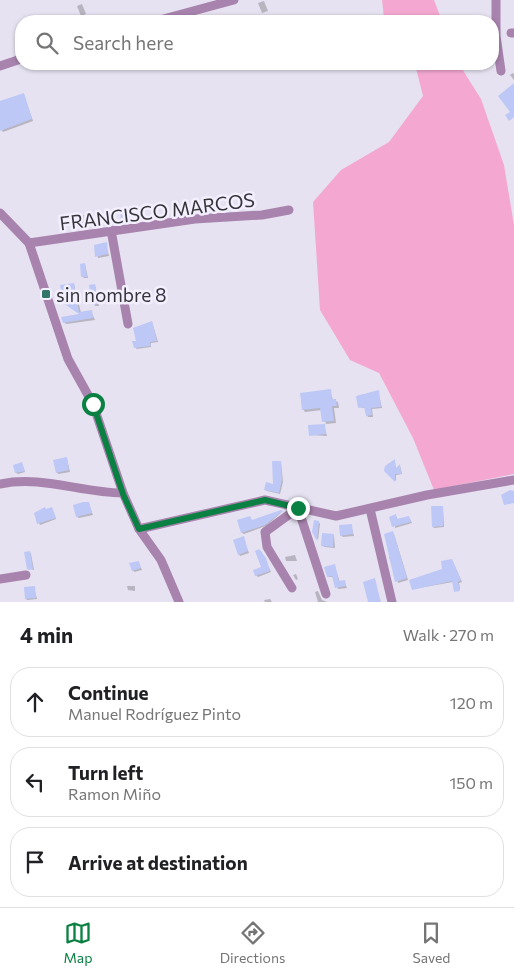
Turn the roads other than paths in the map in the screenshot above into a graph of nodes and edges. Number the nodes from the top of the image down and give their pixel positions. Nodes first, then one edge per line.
1 (234, 0) edge
2 (496, 0) edge
3 (178, 15) edge
4 (496, 15) edge
5 (15, 61) edge
6 (499, 62) edge
7 (0, 66) edge
8 (500, 71) dead end
9 (289, 210) dead end
10 (0, 213) edge
11 (111, 230) junction
12 (29, 243) junction
13 (128, 324) dead end
14 (514, 480) edge
15 (0, 484) edge
16 (123, 494) junction
17 (298, 508) junction
18 (370, 509) junction
19 (139, 529) junction
20 (26, 575) dead end
21 (0, 579) edge
22 (292, 588) dead end
23 (326, 594) dead end
24 (179, 602) edge
25 (392, 602) edge

1 - 3 street
2 - 4 street
5 - 7 street
6 - 8 street
9 - 11 street, FRANCISCO MARCOS
10 - 12 street
11 - 12 street, FRANCISCO MARCOS
11 - 13 street
12 - 16 street
14 - 18 street
15 - 16 street
16 - 19 street
17 - 18 street
17 - 19 street
17 - 22 street
17 - 23 street
18 - 25 street
19 - 24 street
20 - 21 street

